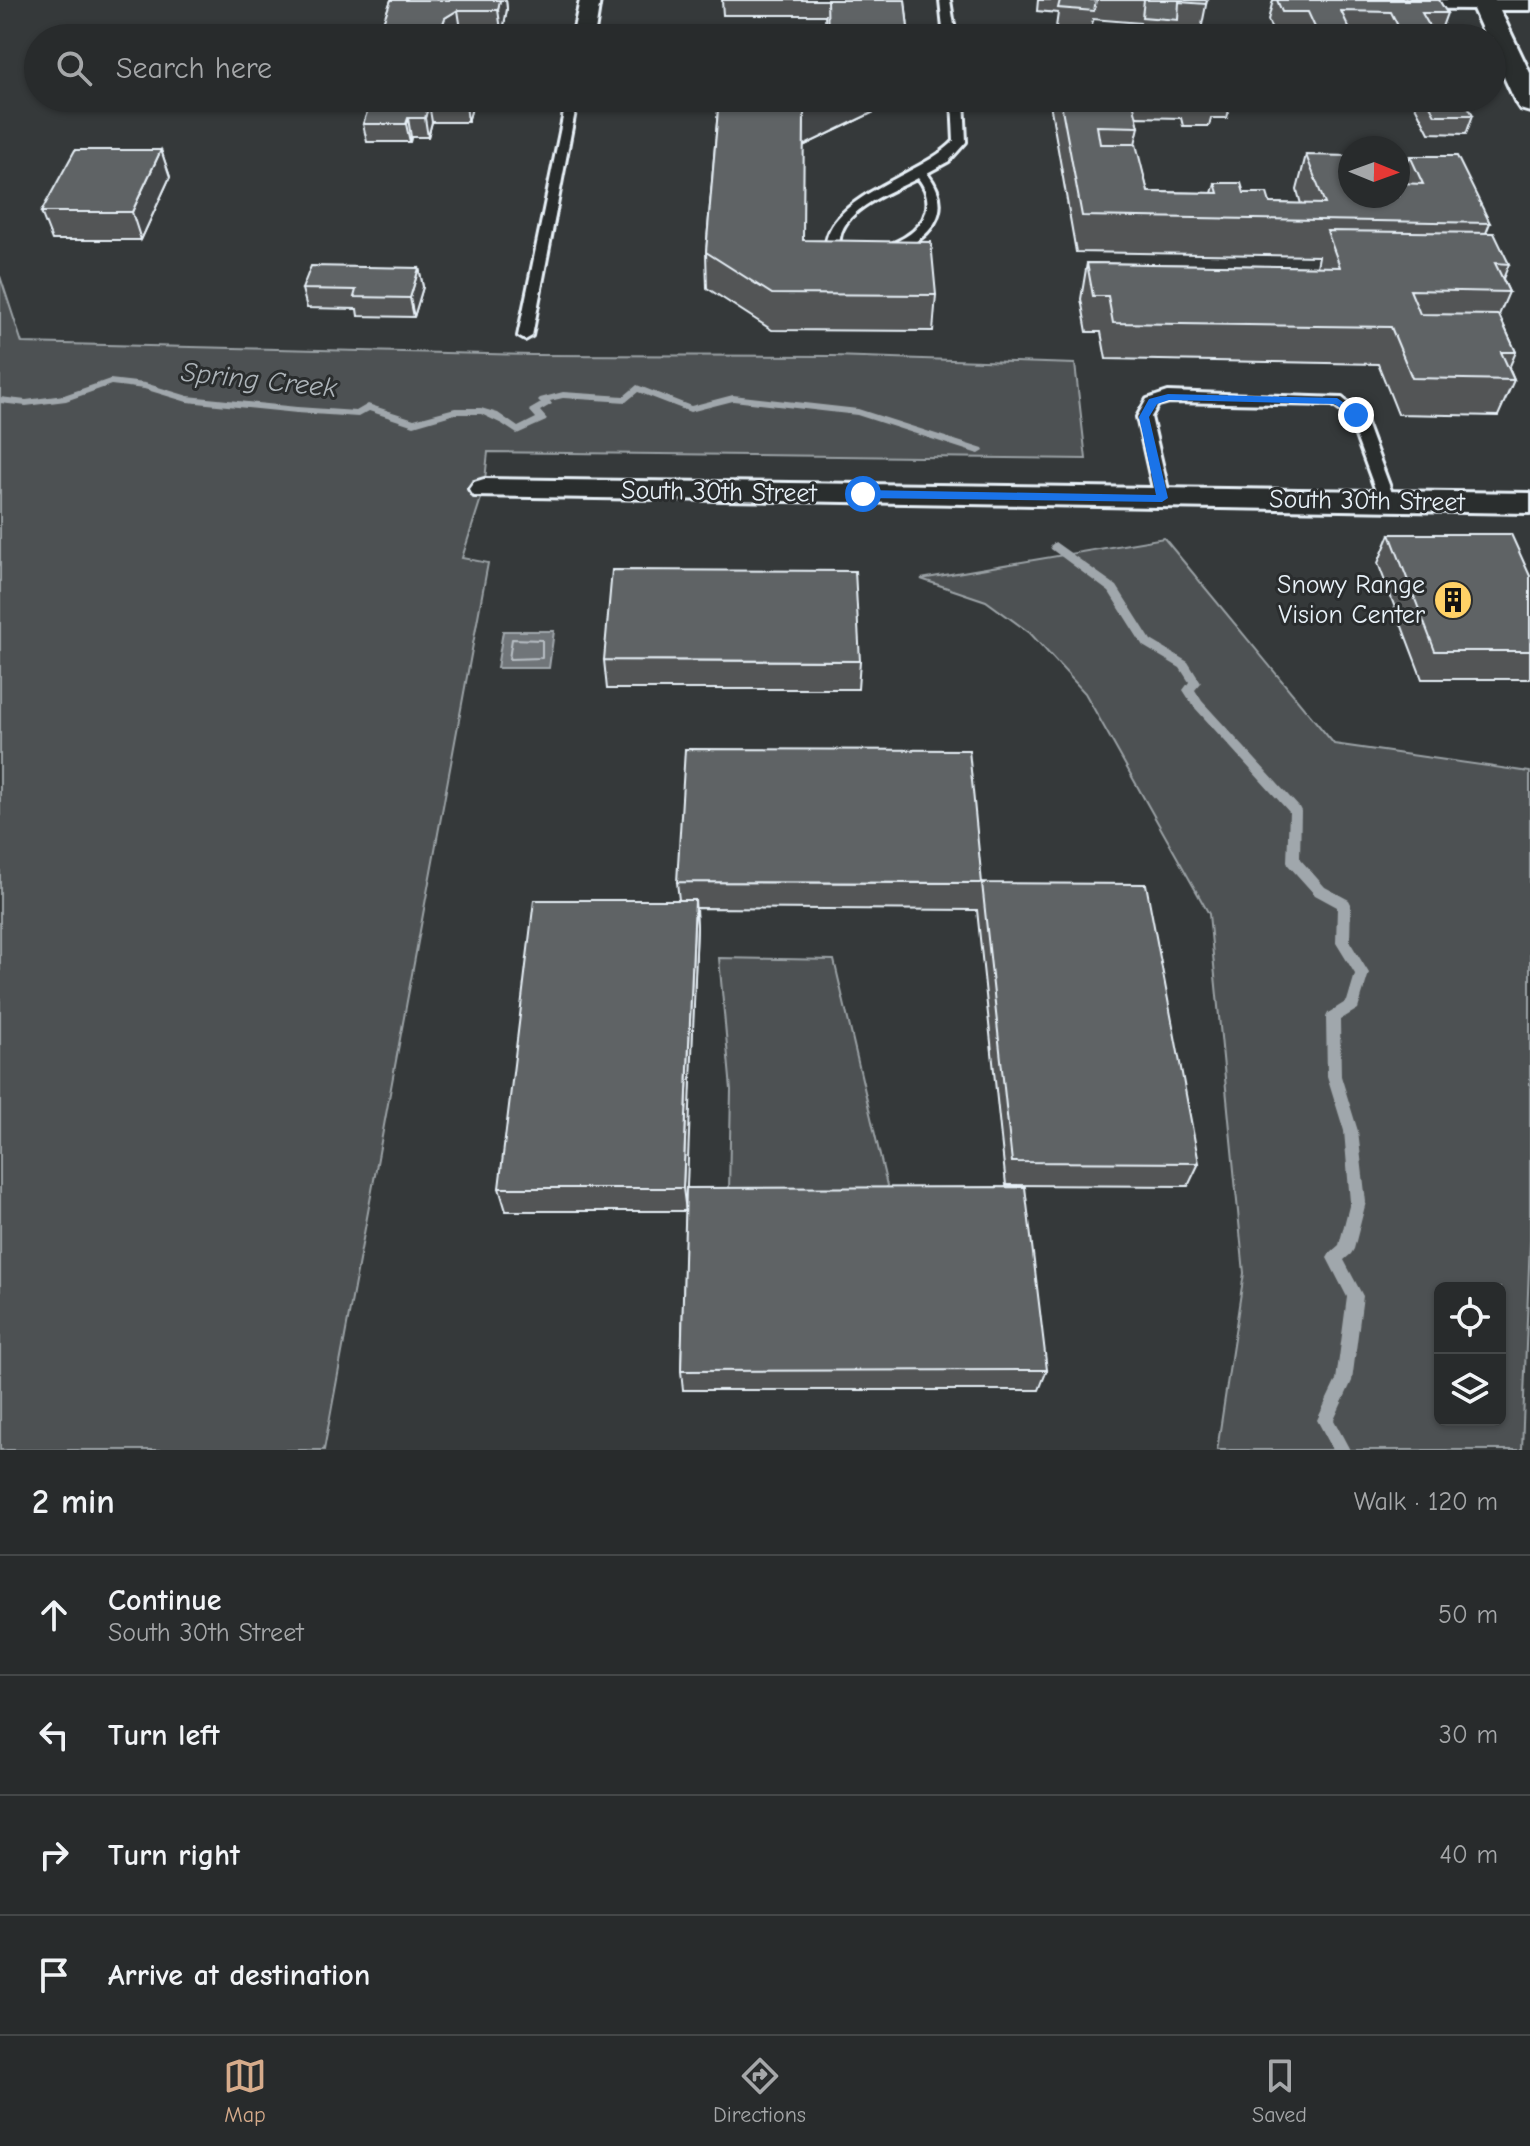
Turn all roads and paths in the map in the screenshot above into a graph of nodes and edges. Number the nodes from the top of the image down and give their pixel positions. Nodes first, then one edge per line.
1 (590, 0) edge
2 (945, 0) edge
3 (1359, 0) edge
4 (1482, 1) edge
5 (1530, 2) edge
6 (586, 24) edge
7 (948, 24) edge
8 (1493, 24) edge
9 (1506, 52) edge
10 (1530, 103) edge
11 (569, 112) edge
12 (959, 112) edge
13 (921, 173) junction
14 (873, 250) edge
15 (834, 276) edge
16 (525, 336) dead end
17 (484, 489) dead end
18 (1162, 498) junction
19 (1387, 501) junction
20 (1530, 503) edge

1 - 6 street
2 - 7 lane
3 - 4 street
4 - 5 street
4 - 8 street
9 - 10 street
11 - 16 lane
12 - 13 lane
13 - 14 lane
13 - 15 lane
17 - 18 street, South 30th Street
18 - 19 street, South 30th Street
18 - 19 lane
19 - 20 street, South 30th Street

